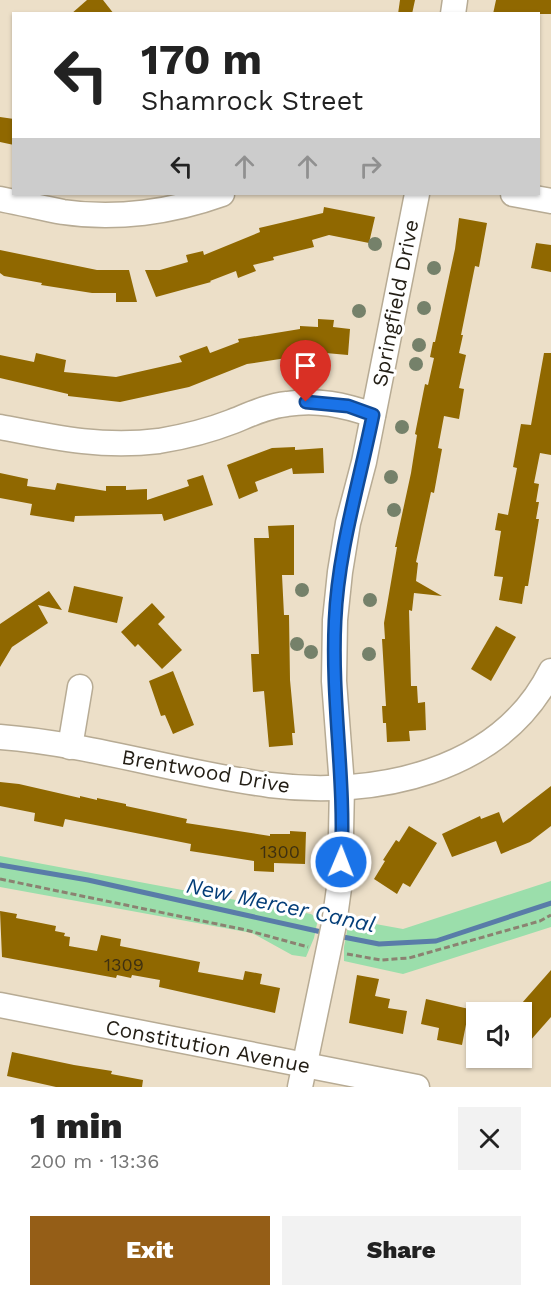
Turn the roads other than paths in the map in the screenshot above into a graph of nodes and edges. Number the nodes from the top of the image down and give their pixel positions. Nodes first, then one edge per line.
1 (218, 195) edge
2 (417, 195) edge
3 (518, 195) edge
4 (0, 199) edge
5 (551, 201) edge
6 (373, 415) junction
7 (0, 427) edge
8 (551, 671) edge
9 (80, 687) dead end
10 (0, 737) edge
11 (70, 747) junction
12 (342, 786) junction
13 (0, 1005) edge
14 (302, 1076) edge
15 (417, 1087) edge

1 - 4 street
2 - 6 street, Springfield Drive
3 - 5 street
6 - 7 street
6 - 12 street, Springfield Drive
8 - 12 street, Brentwood Drive
9 - 11 street
10 - 11 street, Brentwood Drive
11 - 12 street, Brentwood Drive
12 - 14 street, Springfield Drive
13 - 14 street, Constitution Avenue
14 - 15 street, Constitution Avenue

